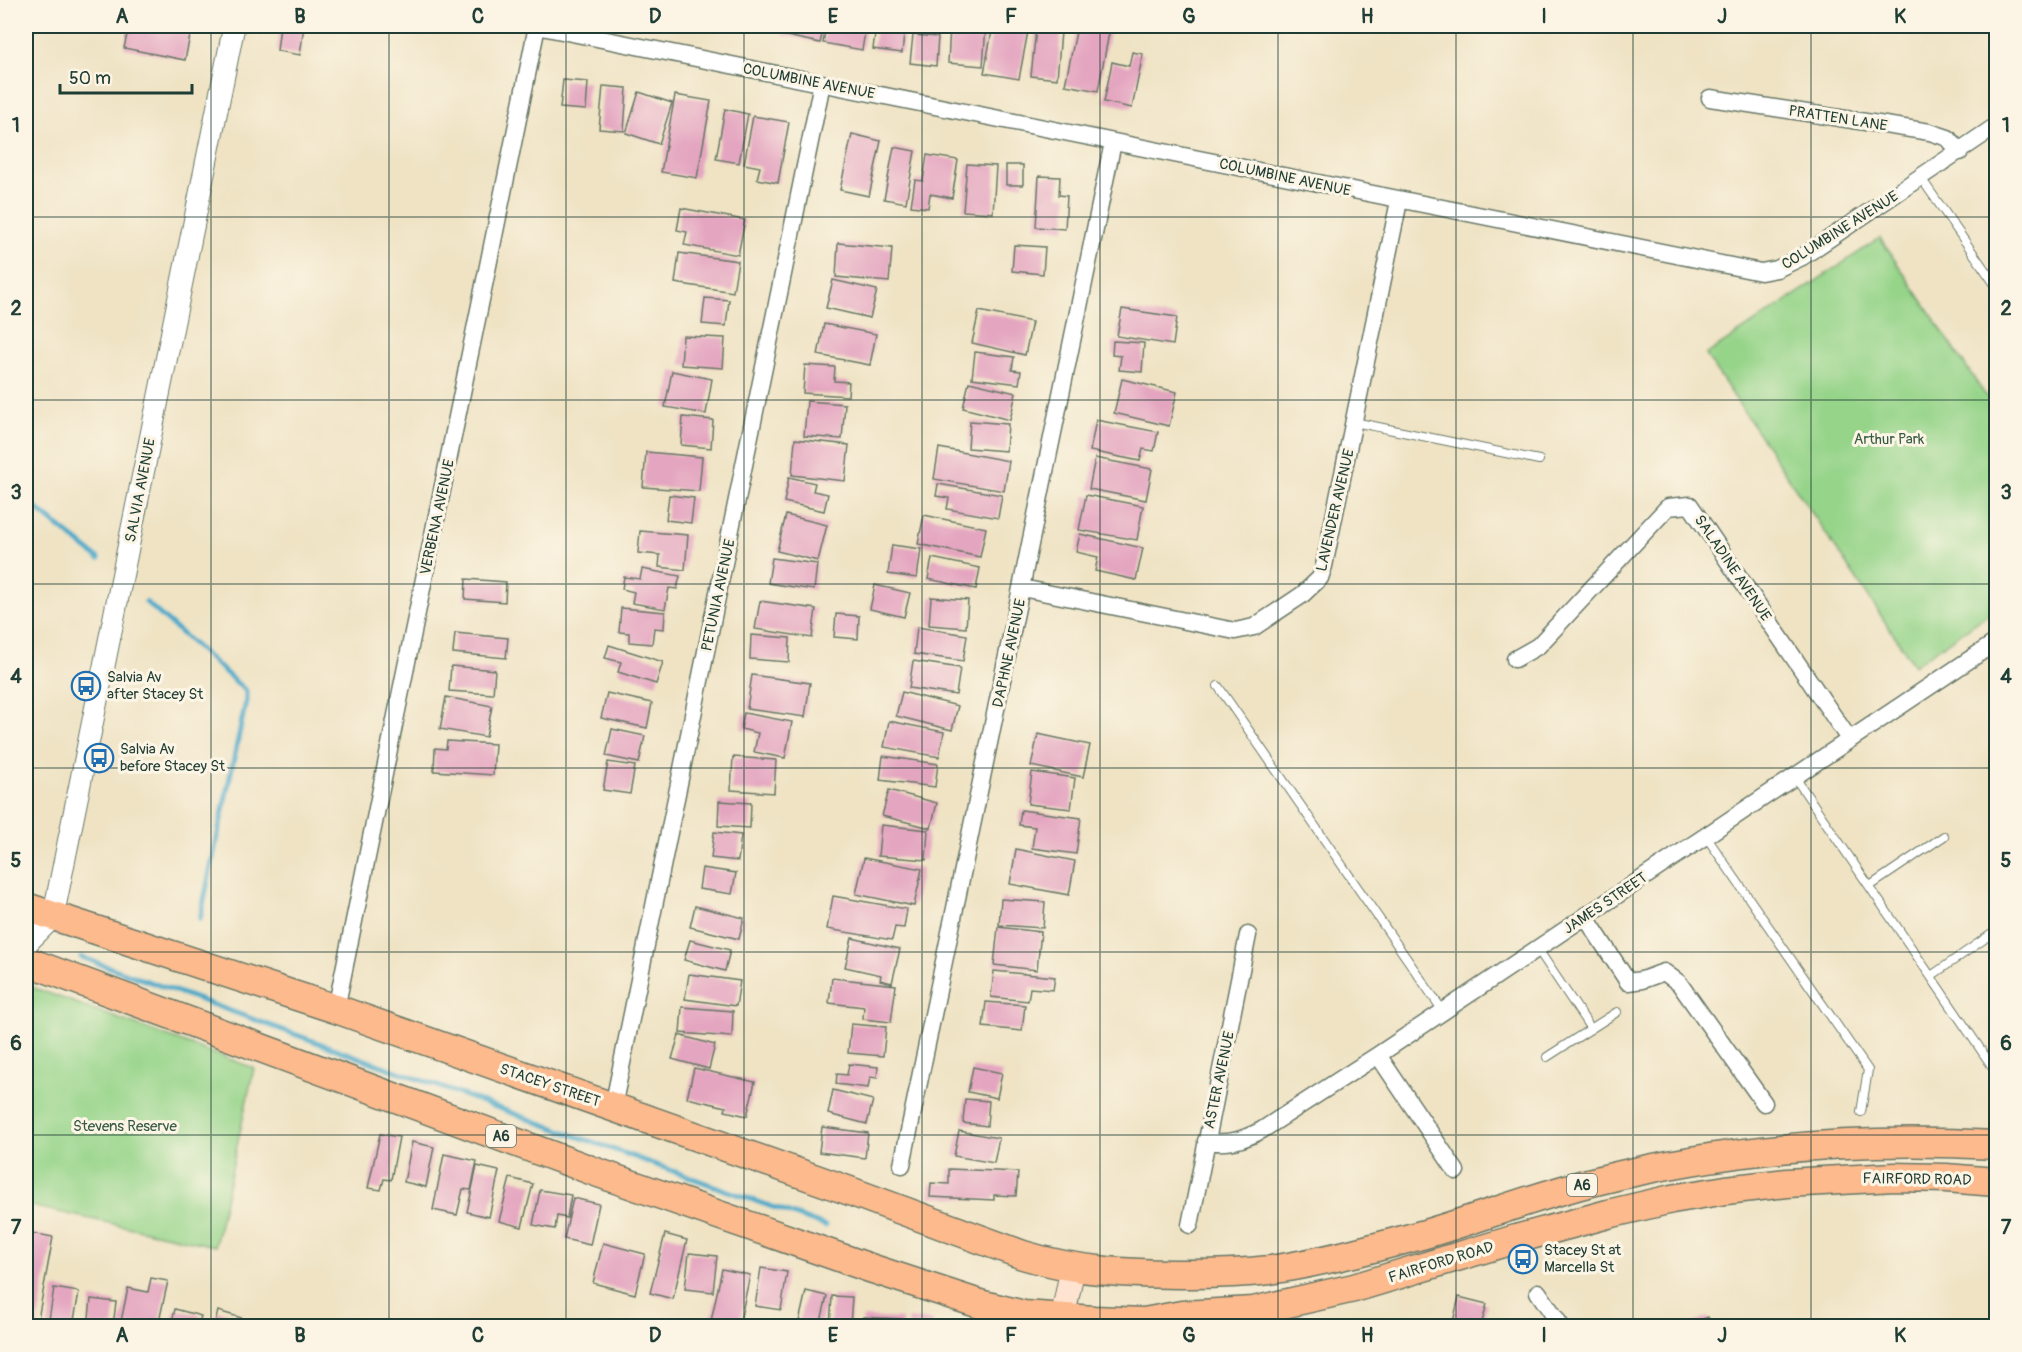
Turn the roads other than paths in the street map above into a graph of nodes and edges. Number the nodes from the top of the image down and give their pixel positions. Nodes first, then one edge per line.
1 (234, 26) edge
2 (537, 26) edge
3 (822, 83) junction
4 (1710, 98) dead end
5 (1996, 126) edge
6 (1113, 142) junction
7 (1960, 152) junction
8 (1921, 178) junction
9 (1399, 201) junction
10 (1996, 286) edge
11 (1354, 422) junction
12 (1539, 460) dead end
13 (1023, 588) junction
14 (1996, 642) edge
15 (1515, 658) dead end
16 (1218, 686) dead end
17 (1849, 739) junction
18 (1794, 776) junction
19 (1705, 836) junction
20 (1944, 836) dead end
21 (1870, 886) junction
22 (26, 907) edge
23 (1585, 916) junction
24 (53, 917) junction
25 (1996, 932) edge
26 (1248, 935) dead end
27 (26, 944) edge
28 (1537, 948) junction
29 (26, 961) edge
30 (1931, 976) junction
31 (336, 1009) junction
32 (1443, 1011) junction
33 (1617, 1012) dead end
34 (1591, 1029) junction
35 (1378, 1055) junction
36 (1548, 1057) dead end
37 (1994, 1061) edge
38 (1996, 1072) edge
39 (1764, 1103) dead end
40 (614, 1107) junction
41 (1861, 1112) dead end
42 (1206, 1142) junction
43 (1996, 1145) edge
44 (902, 1165) dead end
45 (1456, 1171) dead end
46 (1996, 1182) edge
47 (1190, 1225) dead end
48 (1073, 1266) junction
49 (1538, 1292) dead end
50 (980, 1304) junction
51 (1062, 1322) edge
52 (1005, 1326) edge
53 (1561, 1326) edge

1 - 24 street, SALVIA AVENUE
2 - 3 street, COLUMBINE AVENUE
2 - 31 street, VERBENA AVENUE
3 - 6 street, COLUMBINE AVENUE
3 - 40 street, PETUNIA AVENUE
4 - 7 street, PRATTEN LANE
5 - 7 street, COLUMBINE AVENUE
6 - 9 street, COLUMBINE AVENUE
6 - 13 street, DAPHNE AVENUE
7 - 8 street, COLUMBINE AVENUE
8 - 9 street, COLUMBINE AVENUE
8 - 10 lane
9 - 11 street, LAVENDER AVENUE
11 - 12 lane
11 - 13 street, LAVENDER AVENUE
13 - 44 street, DAPHNE AVENUE
14 - 17 street, JAMES STREET
15 - 17 street, SALADINE AVENUE
16 - 32 lane
17 - 18 street, JAMES STREET
18 - 19 street, JAMES STREET
18 - 21 lane
19 - 23 street, JAMES STREET
19 - 41 lane
20 - 21 lane
21 - 30 lane
22 - 24 highway, STACEY STREET / A6
23 - 28 street, JAMES STREET
23 - 39 street
24 - 27 street
24 - 31 highway, STACEY STREET / A6
25 - 30 lane
26 - 42 street, ASTER AVENUE
28 - 32 street, JAMES STREET
28 - 34 lane
29 - 50 highway, A6
30 - 37 lane
31 - 40 highway, STACEY STREET / A6
32 - 35 street, JAMES STREET
33 - 34 lane
34 - 36 lane
35 - 42 street, JAMES STREET
35 - 45 street
37 - 38 lane
40 - 48 highway, STACEY STREET / A6
42 - 47 street, ASTER AVENUE
43 - 48 highway, A6
46 - 51 highway, FAIRFORD ROAD / A6
48 - 51 main road
49 - 53 street
50 - 51 highway, A6
50 - 52 highway

